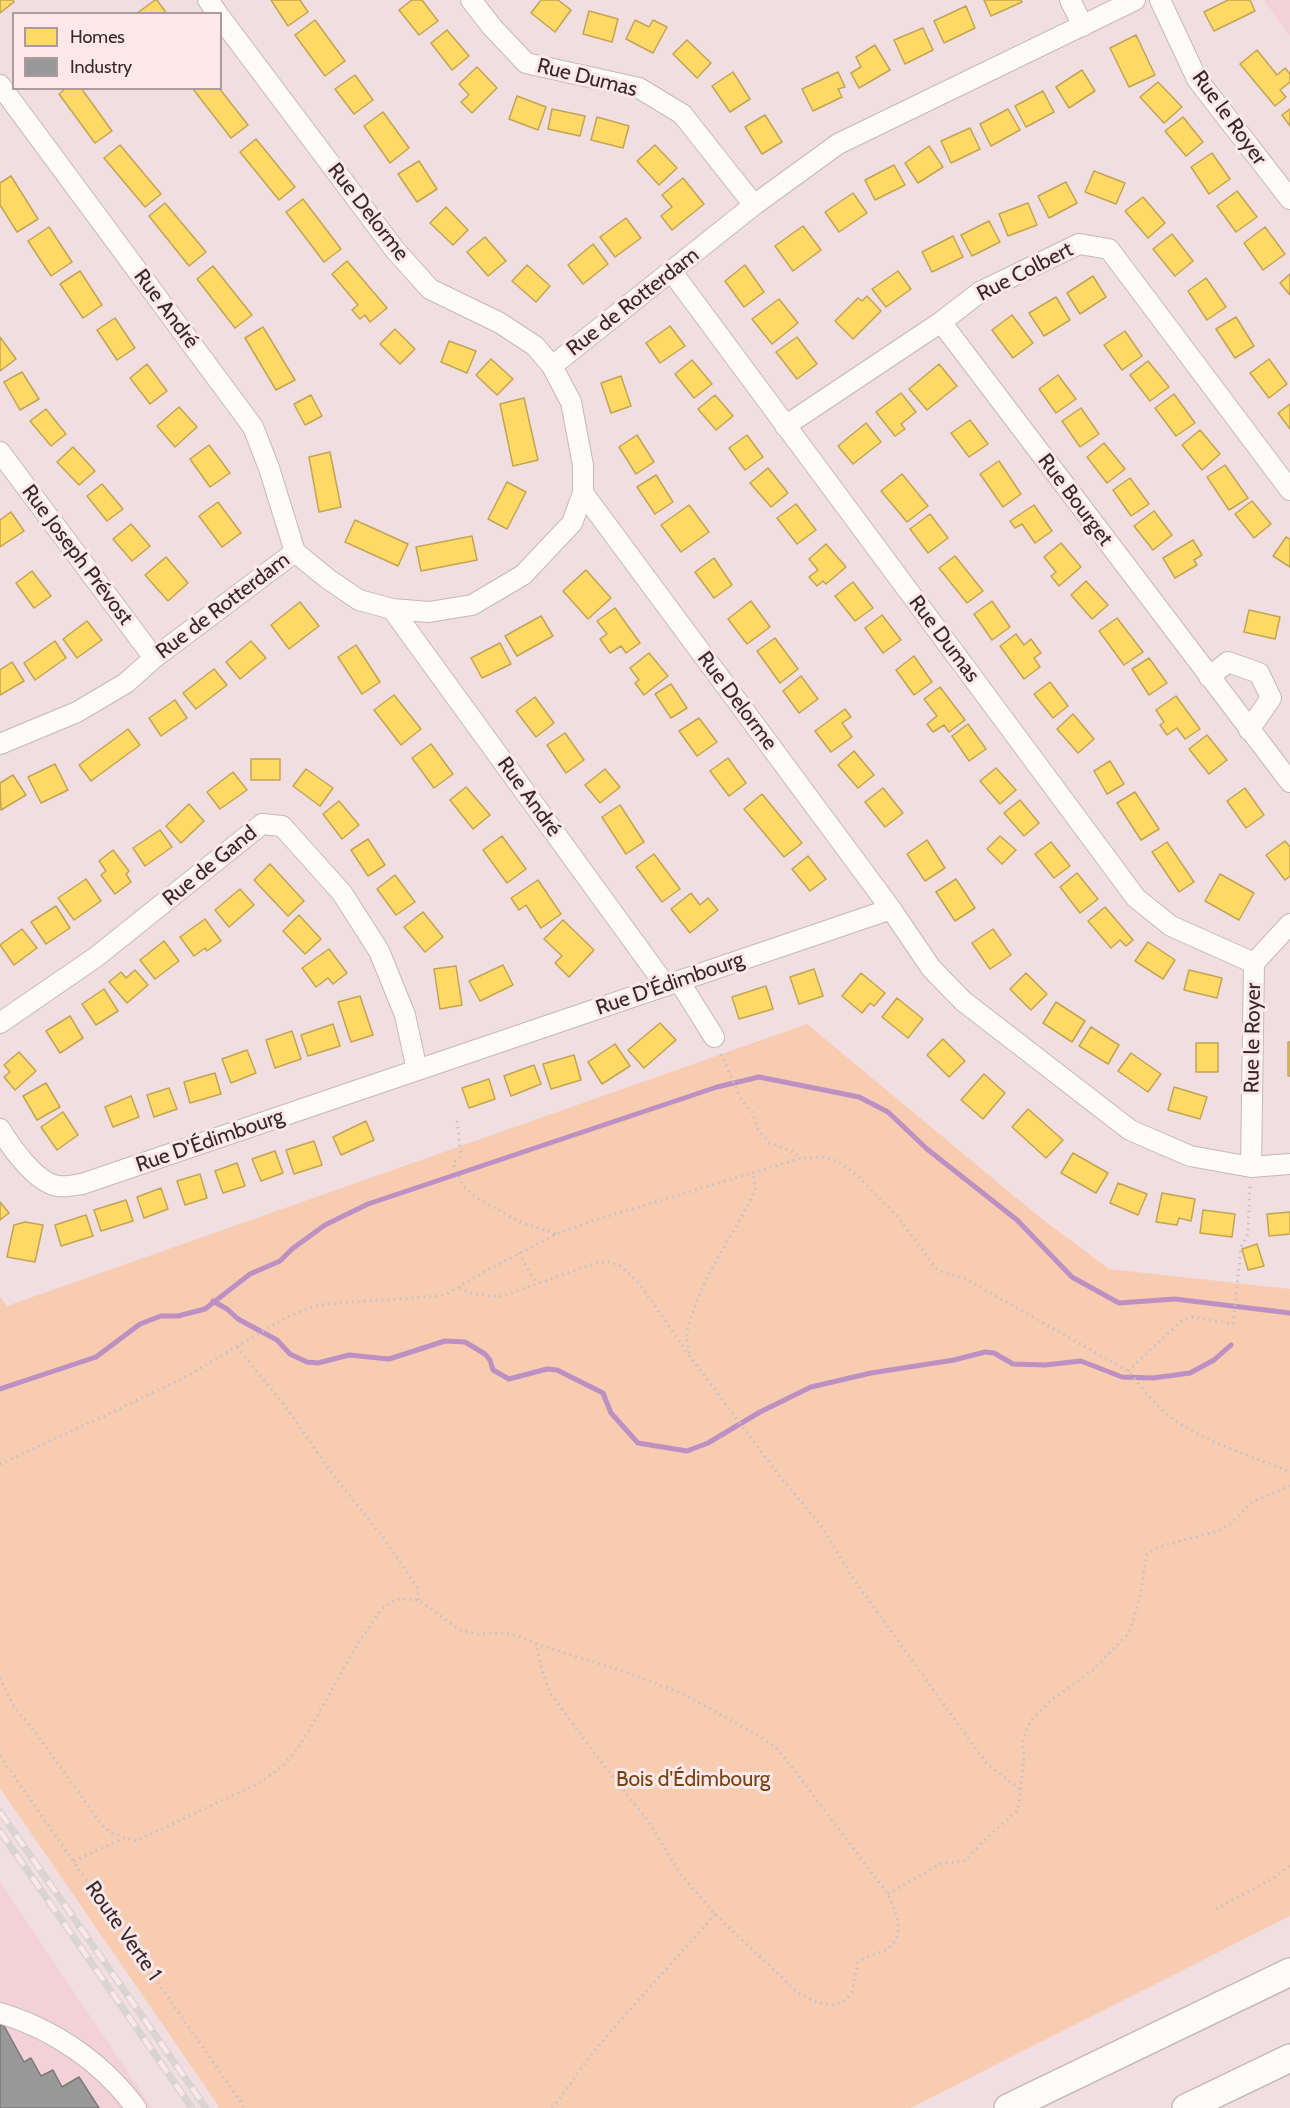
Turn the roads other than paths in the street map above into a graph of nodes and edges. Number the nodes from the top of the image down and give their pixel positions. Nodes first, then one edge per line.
1 (471, 0) edge
2 (1070, 0) edge
3 (1135, 0) edge
4 (1160, 0) edge
5 (222, 19) edge
6 (1083, 26) junction
7 (0, 85) edge
8 (1290, 199) edge
9 (754, 206) junction
10 (672, 273) junction
11 (941, 322) junction
12 (552, 366) junction
13 (786, 426) junction
14 (3, 462) edge
15 (1290, 490) edge
16 (583, 493) junction
17 (295, 552) junction
18 (392, 609) junction
19 (154, 658) junction
20 (1209, 677) junction
21 (1249, 730) junction
22 (0, 744) edge
23 (1290, 782) edge
24 (891, 909) junction
25 (1290, 924) edge
26 (1254, 963) junction
27 (673, 984) junction
28 (0, 1023) edge
29 (714, 1037) road end
30 (417, 1070) junction
31 (0, 1129) edge
32 (1290, 1164) edge
33 (1251, 1167) junction
34 (1290, 1972) edge
35 (0, 2013) edge
36 (1290, 2058) edge
37 (136, 2108) edge
38 (1008, 2108) edge
39 (1186, 2108) edge

1 - 9 street, Rue Dumas
2 - 6 street
3 - 6 street, Rue de Rotterdam
4 - 8 street, Rue le Royer
5 - 12 street, Rue Delorme
6 - 9 street, Rue de Rotterdam
7 - 17 street, Rue André
9 - 10 street, Rue de Rotterdam
10 - 12 street, Rue de Rotterdam
10 - 13 street, Rue Dumas
11 - 13 street, Rue Colbert
11 - 15 street, Rue Colbert
11 - 20 street, Rue Bourget
12 - 16 street, Rue de Rotterdam
13 - 26 street, Rue Dumas
14 - 19 street, Rue Joseph Prévost
16 - 18 street, Rue de Rotterdam
16 - 24 street, Rue Delorme
17 - 18 street, Rue de Rotterdam
17 - 19 street, Rue de Rotterdam
18 - 27 street, Rue André
19 - 22 street, Rue de Rotterdam
20 - 21 street, Rue Bourget
20 - 21 street
21 - 23 street, Rue Bourget
24 - 27 street, Rue D'Édimbourg
24 - 33 street
25 - 26 street, Rue le Royer
26 - 33 street, Rue le Royer
27 - 29 street, Rue André
27 - 30 street, Rue D'Édimbourg
28 - 30 street, Rue de Gand
30 - 31 street, Rue D'Édimbourg
32 - 33 street
34 - 38 highway
35 - 37 street
36 - 39 highway

